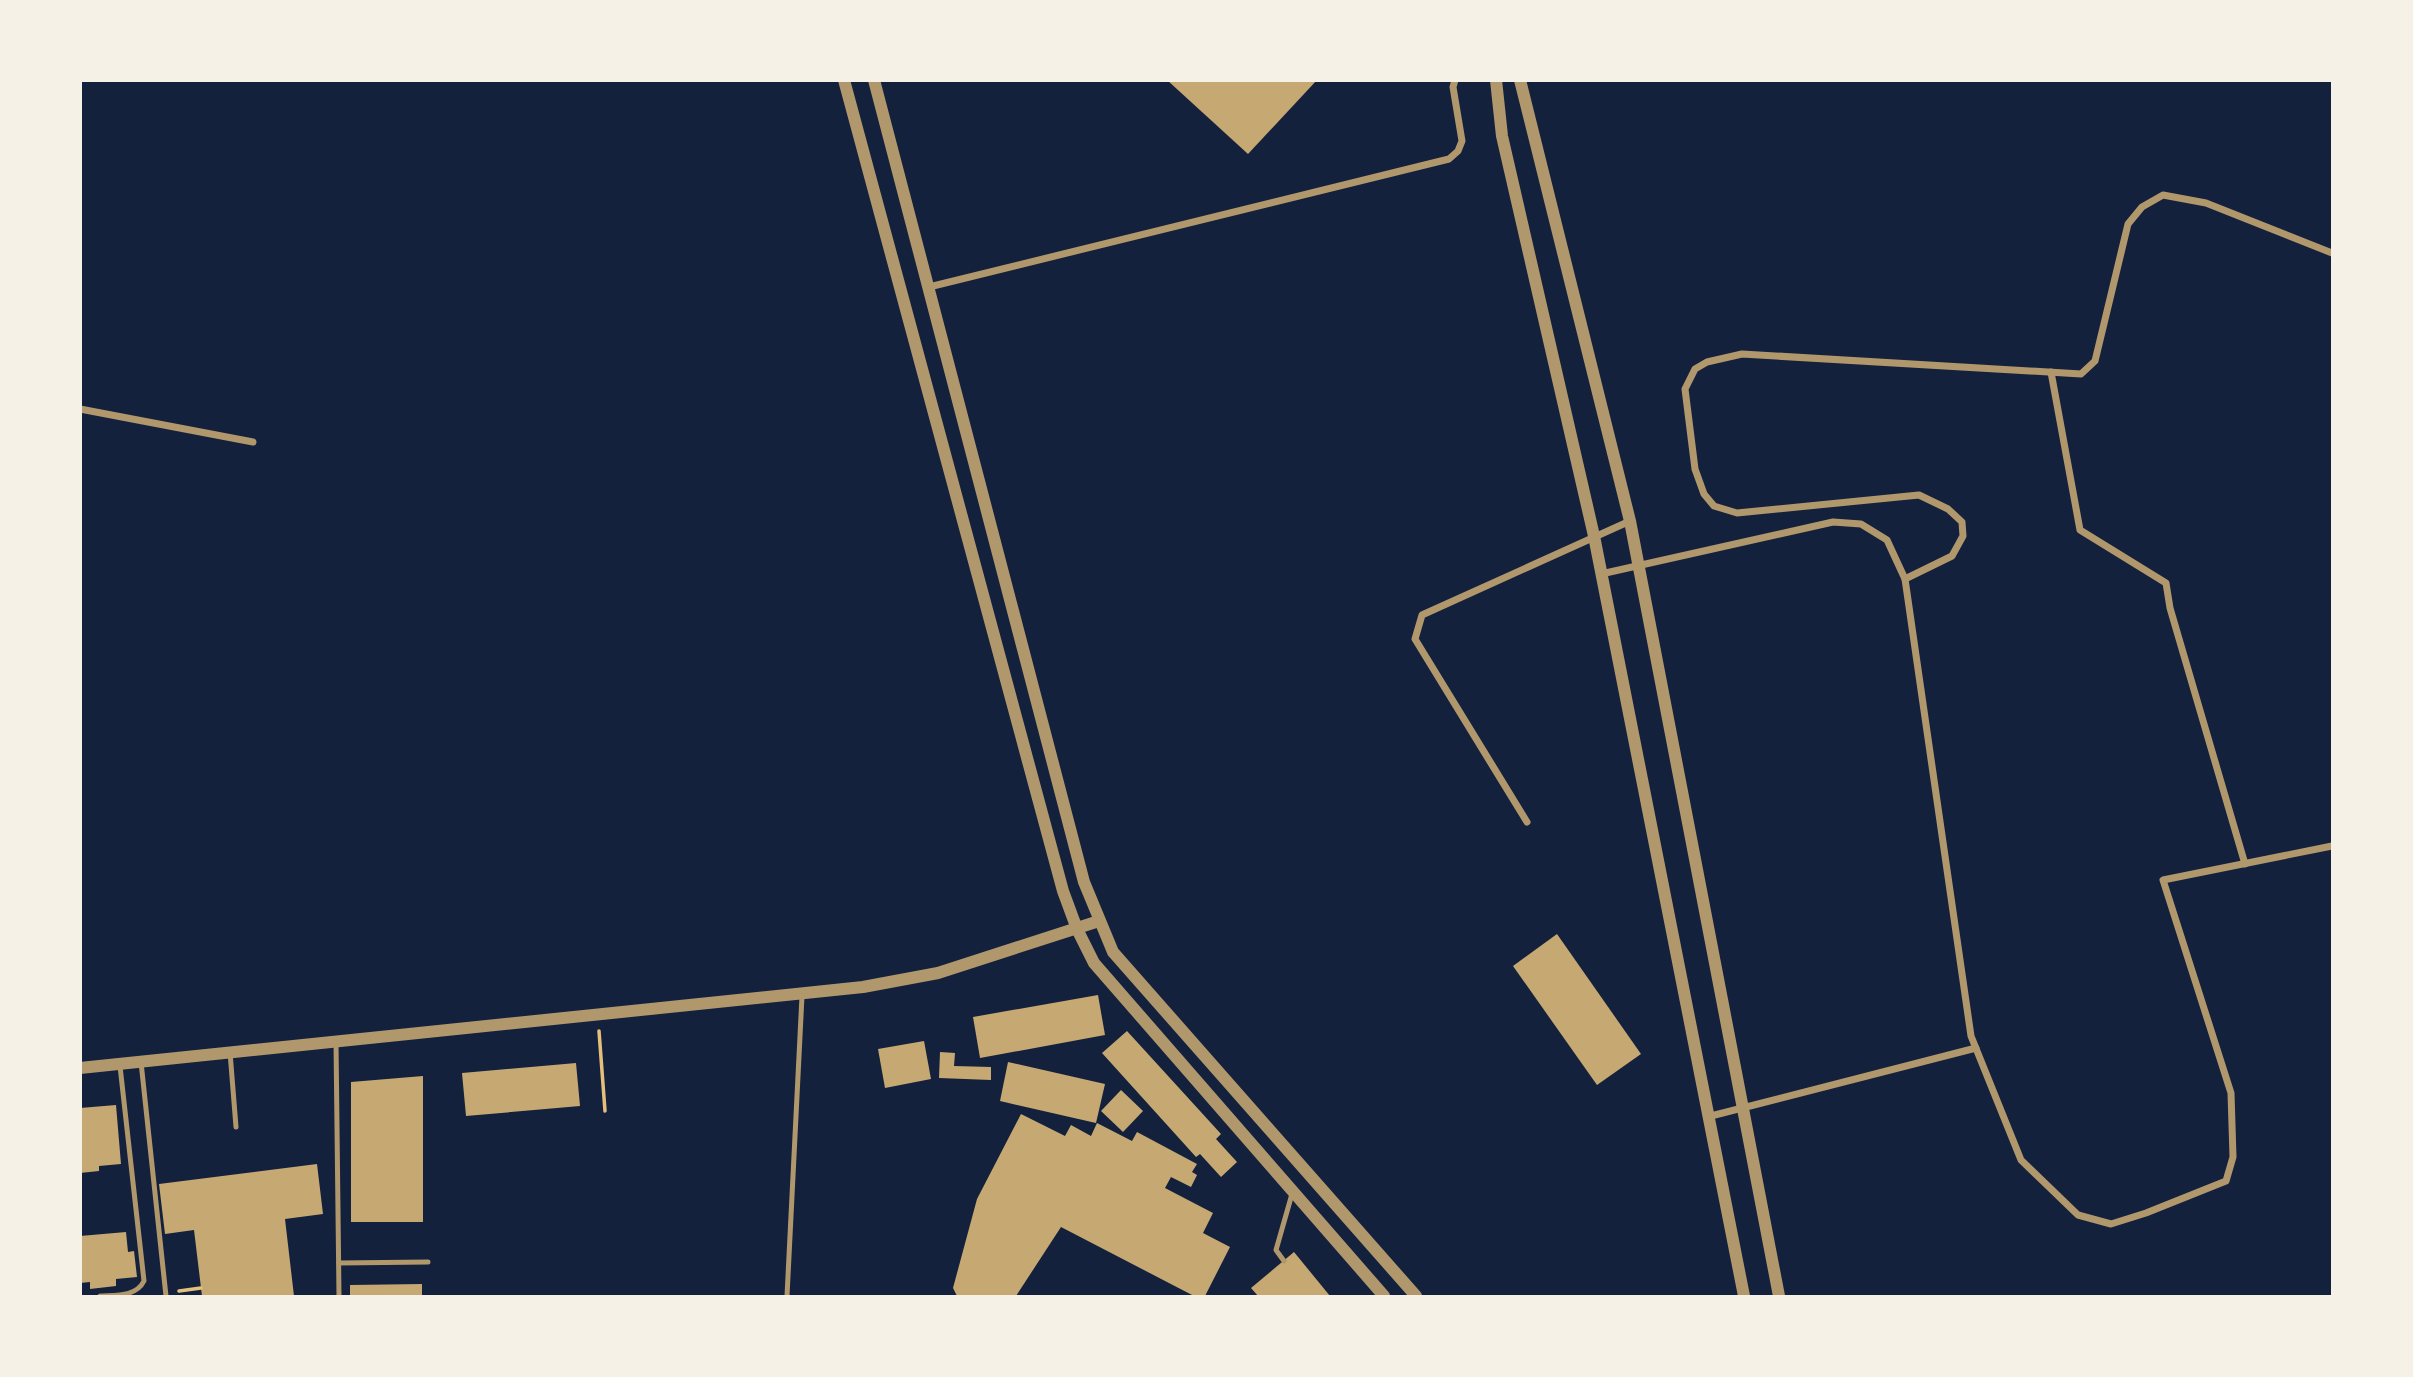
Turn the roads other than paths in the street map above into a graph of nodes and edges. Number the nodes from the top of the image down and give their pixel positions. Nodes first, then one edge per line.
1 (844, 80) edge
2 (874, 80) edge
3 (1455, 80) edge
4 (1496, 80) edge
5 (1520, 80) edge
6 (2333, 253) edge
7 (929, 287) junction
8 (2051, 372) junction
9 (80, 409) edge
10 (253, 442) dead end
11 (1630, 521) junction
12 (1594, 536) junction
13 (1639, 567) junction
14 (1601, 575) junction
15 (1905, 579) junction
16 (1527, 822) dead end
17 (2333, 846) edge
18 (2245, 864) junction
19 (1099, 921) junction
20 (1077, 929) junction
21 (802, 995) junction
22 (336, 1042) junction
23 (1976, 1048) junction
24 (230, 1052) junction
25 (141, 1062) junction
26 (120, 1064) junction
27 (80, 1068) edge
28 (1743, 1107) junction
29 (1707, 1117) junction
30 (236, 1127) dead end
31 (1293, 1191) junction
32 (1284, 1261) dead end
33 (428, 1262) dead end
34 (338, 1263) junction
35 (166, 1295) edge
36 (100, 1297) edge
37 (339, 1297) edge
38 (787, 1297) edge
39 (1384, 1297) edge
40 (1416, 1297) edge
41 (1744, 1297) edge
42 (1779, 1297) edge

1 - 20 street
2 - 7 street
3 - 7 street
4 - 12 street
5 - 11 street
6 - 8 street
7 - 19 street
8 - 15 street
8 - 18 street
9 - 10 street
11 - 12 street
11 - 13 street
12 - 14 street
12 - 16 street
13 - 14 street
13 - 15 street
13 - 28 street
14 - 29 street
15 - 23 street
17 - 18 street
18 - 23 street
19 - 20 street
19 - 40 street
20 - 21 street
20 - 31 street
21 - 22 street
21 - 38 lane
22 - 24 street
22 - 34 lane
23 - 28 street
24 - 25 street
24 - 30 lane
25 - 26 street
25 - 35 lane
26 - 27 street
26 - 36 lane
28 - 29 street
28 - 42 street
29 - 41 street
31 - 32 lane
31 - 39 street
33 - 34 lane
34 - 37 lane

